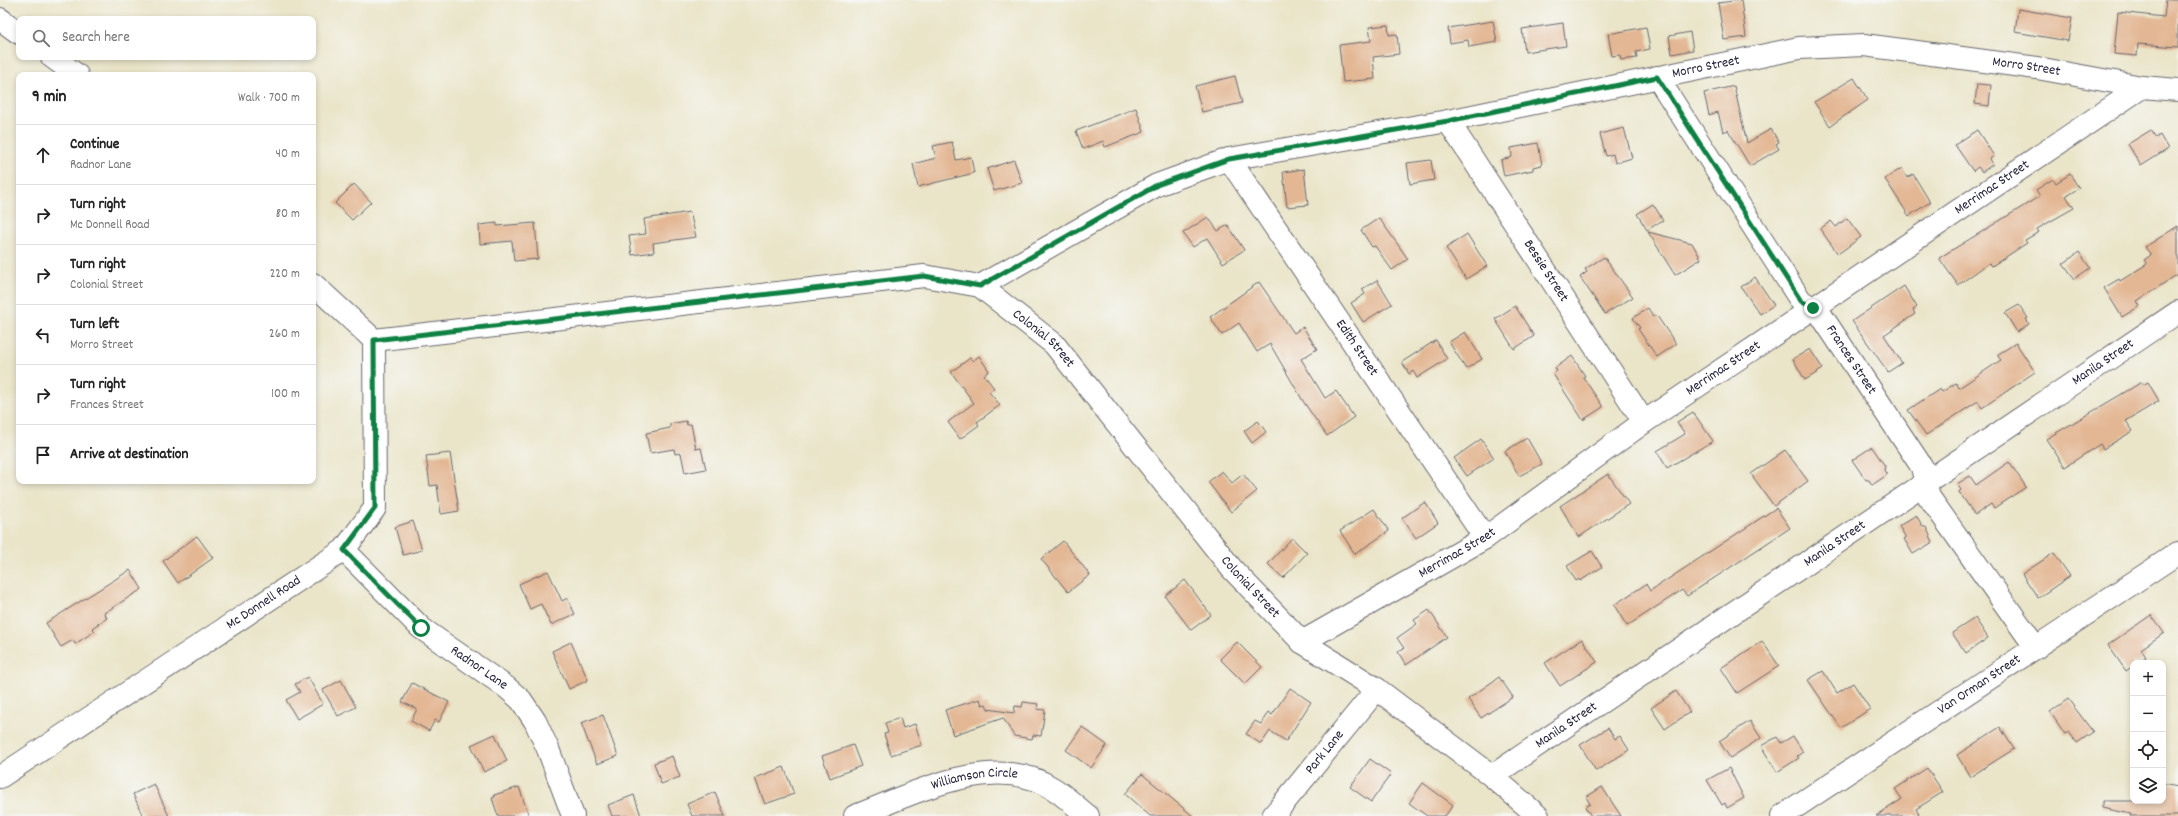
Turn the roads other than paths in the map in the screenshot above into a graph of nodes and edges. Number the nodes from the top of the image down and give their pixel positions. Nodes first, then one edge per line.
1 (0, 19) edge
2 (16, 31) edge
3 (56, 60) edge
4 (73, 72) edge
5 (1657, 77) junction
6 (2142, 87) junction
7 (2178, 90) edge
8 (1448, 121) junction
9 (1229, 159) junction
10 (980, 286) junction
11 (316, 287) edge
12 (1813, 308) junction
13 (2178, 312) edge
14 (374, 340) junction
15 (1644, 422) junction
16 (1926, 482) junction
17 (1485, 538) junction
18 (344, 550) junction
19 (2178, 553) edge
20 (1302, 642) junction
21 (2036, 648) junction
22 (1377, 689) junction
23 (1492, 776) junction
24 (0, 777) edge
25 (573, 816) edge
26 (855, 816) edge
27 (1088, 816) edge
28 (1273, 816) edge
29 (1538, 816) edge
30 (1782, 816) edge

1 - 2 street
3 - 4 street
5 - 6 street, Morro Street
5 - 8 street, Morro Street
5 - 12 street, Frances Street
6 - 7 street, Morro Street
6 - 12 street, Merrimac Street
8 - 9 street, Morro Street
8 - 15 street, Bessie Street
9 - 10 street, Morro Street
9 - 17 street, Edith Street
10 - 14 street, Colonial Street
10 - 20 street, Colonial Street
11 - 14 street
12 - 15 street, Merrimac Street
12 - 16 street, Frances Street
13 - 16 street, Manila Street
14 - 18 street, Mc Donnell Road
15 - 17 street, Merrimac Street
16 - 21 street, Frances Street
16 - 23 street, Manila Street
17 - 20 street, Merrimac Street
18 - 24 street, Mc Donnell Road
18 - 25 street, Radnor Lane
19 - 21 street, Van Orman Street
20 - 22 street, Colonial Street
21 - 30 street, Van Orman Street
22 - 23 street, Colonial Street
22 - 28 street, Park Lane
23 - 29 street, Colonial Street
26 - 27 street, Williamson Circle

